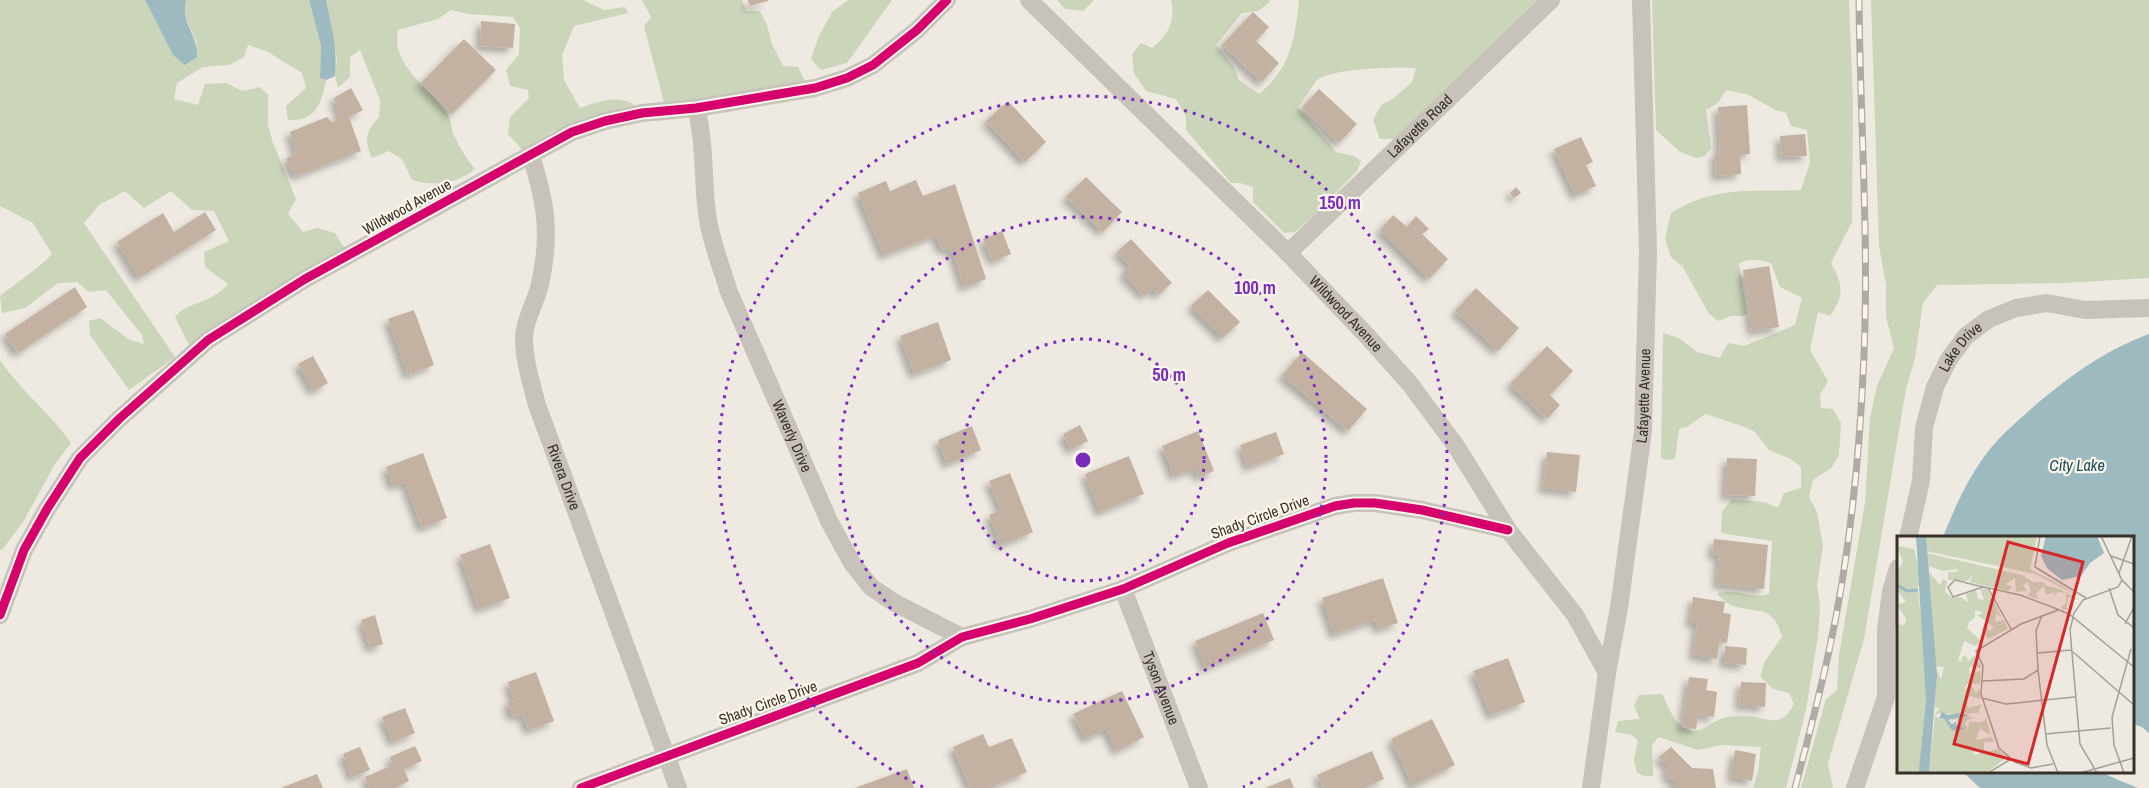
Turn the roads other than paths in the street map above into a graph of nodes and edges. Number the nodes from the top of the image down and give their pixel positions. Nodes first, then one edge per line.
1 (946, 0) edge
2 (1029, 0) edge
3 (1551, 0) edge
4 (1641, 0) edge
5 (696, 108) junction
6 (531, 156) junction
7 (1288, 253) junction
8 (2149, 308) edge
9 (1508, 530) junction
10 (1908, 536) edge
11 (1897, 574) edge
12 (1122, 589) junction
13 (2, 603) edge
14 (962, 637) junction
15 (1607, 673) junction
16 (666, 757) junction
17 (581, 788) edge
18 (678, 788) edge
19 (1199, 788) edge
20 (1591, 788) edge
21 (1855, 788) edge

1 - 5 street, Wildwood Avenue
2 - 7 street, Wildwood Avenue
3 - 7 street, Lafayette Road
4 - 15 street, Lafayette Avenue
5 - 6 street, Wildwood Avenue
5 - 14 street, Waverly Drive
6 - 13 street, Wildwood Avenue
6 - 16 street, Rivera Drive
7 - 9 street, Wildwood Avenue
8 - 10 street, Lake Drive
9 - 12 street, Shady Circle Drive
9 - 15 street, Wildwood Avenue
11 - 21 street
12 - 14 street, Shady Circle Drive
12 - 19 street, Tyson Avenue
14 - 16 street, Shady Circle Drive
15 - 20 street, Lafayette Avenue
16 - 17 street, Shady Circle Drive
16 - 18 street, Rivera Drive

